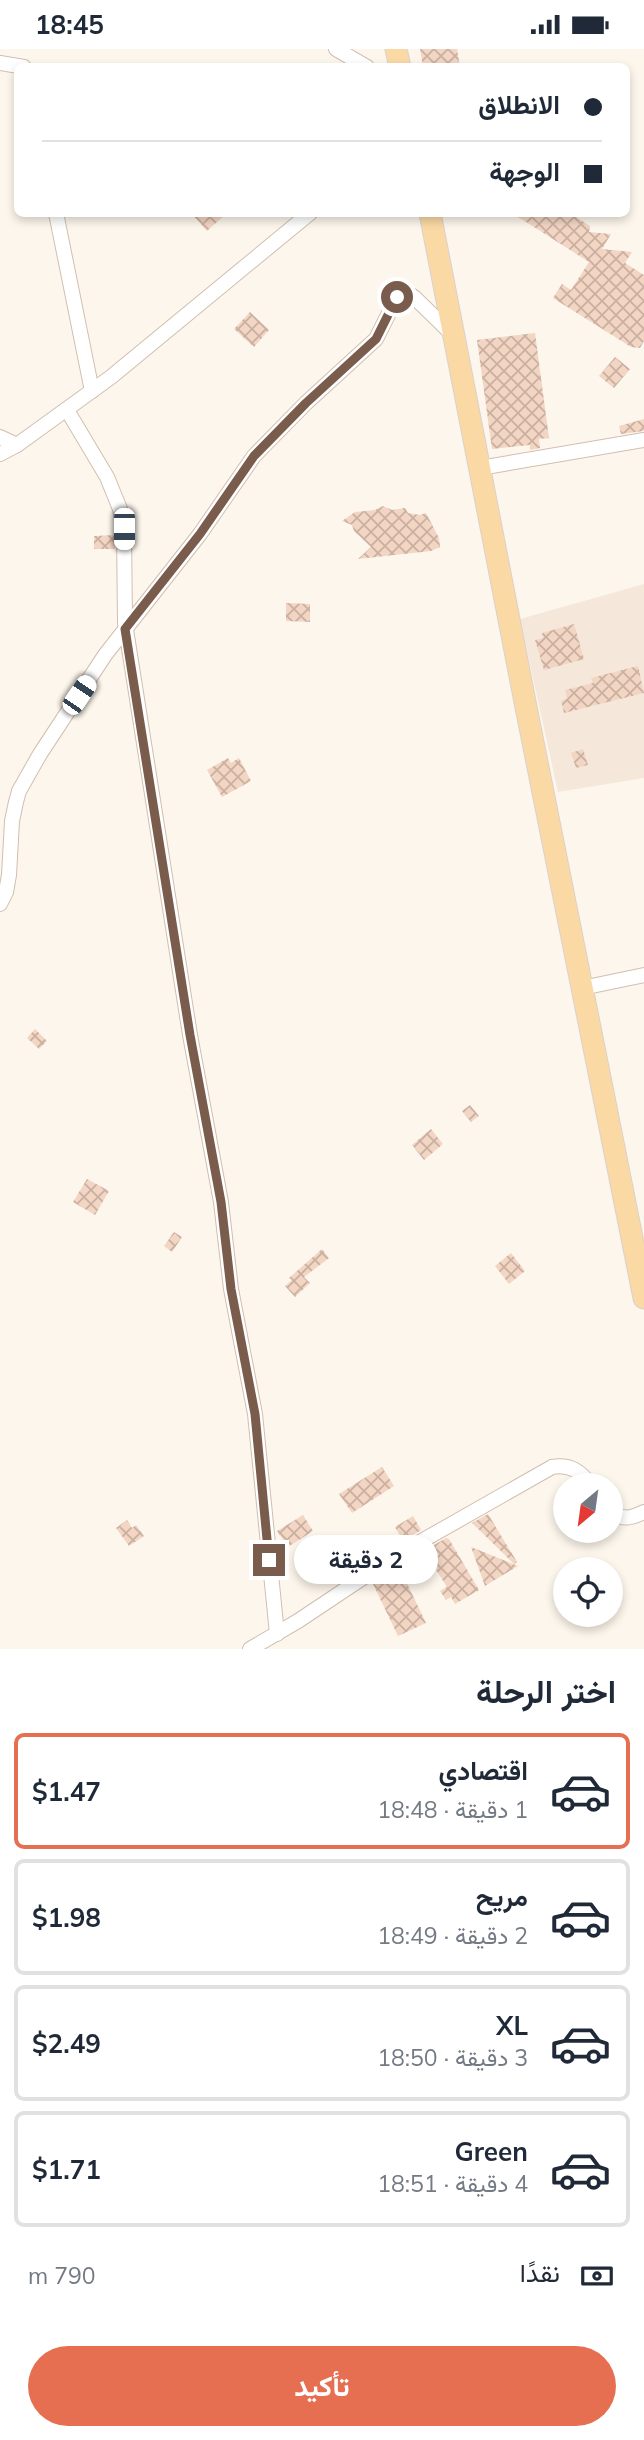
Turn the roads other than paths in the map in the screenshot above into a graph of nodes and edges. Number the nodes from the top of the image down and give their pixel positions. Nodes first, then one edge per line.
1 (336, 49) edge
2 (360, 63) edge
3 (57, 217) edge
4 (305, 217) edge
5 (431, 217) edge
6 (455, 337) junction
7 (92, 391) junction
8 (66, 410) junction
9 (0, 437) edge
10 (644, 440) edge
11 (17, 445) junction
12 (0, 454) edge
13 (480, 468) junction
14 (125, 629) junction
15 (0, 904) edge
16 (644, 975) edge
17 (582, 988) junction
18 (638, 1234) edge
19 (644, 1298) edge
20 (579, 1473) edge
21 (644, 1511) edge
22 (623, 1518) edge
23 (277, 1635) junction
24 (250, 1649) edge

1 - 2 street
3 - 7 street
4 - 7 street
5 - 6 main road
6 - 13 main road
6 - 14 street
7 - 8 street
8 - 11 street
8 - 14 street
9 - 11 street
10 - 13 street
11 - 12 street
13 - 17 main road
14 - 15 street
14 - 23 street
16 - 17 street
17 - 18 main road
18 - 19 main road
20 - 23 street
21 - 22 street
23 - 24 street

